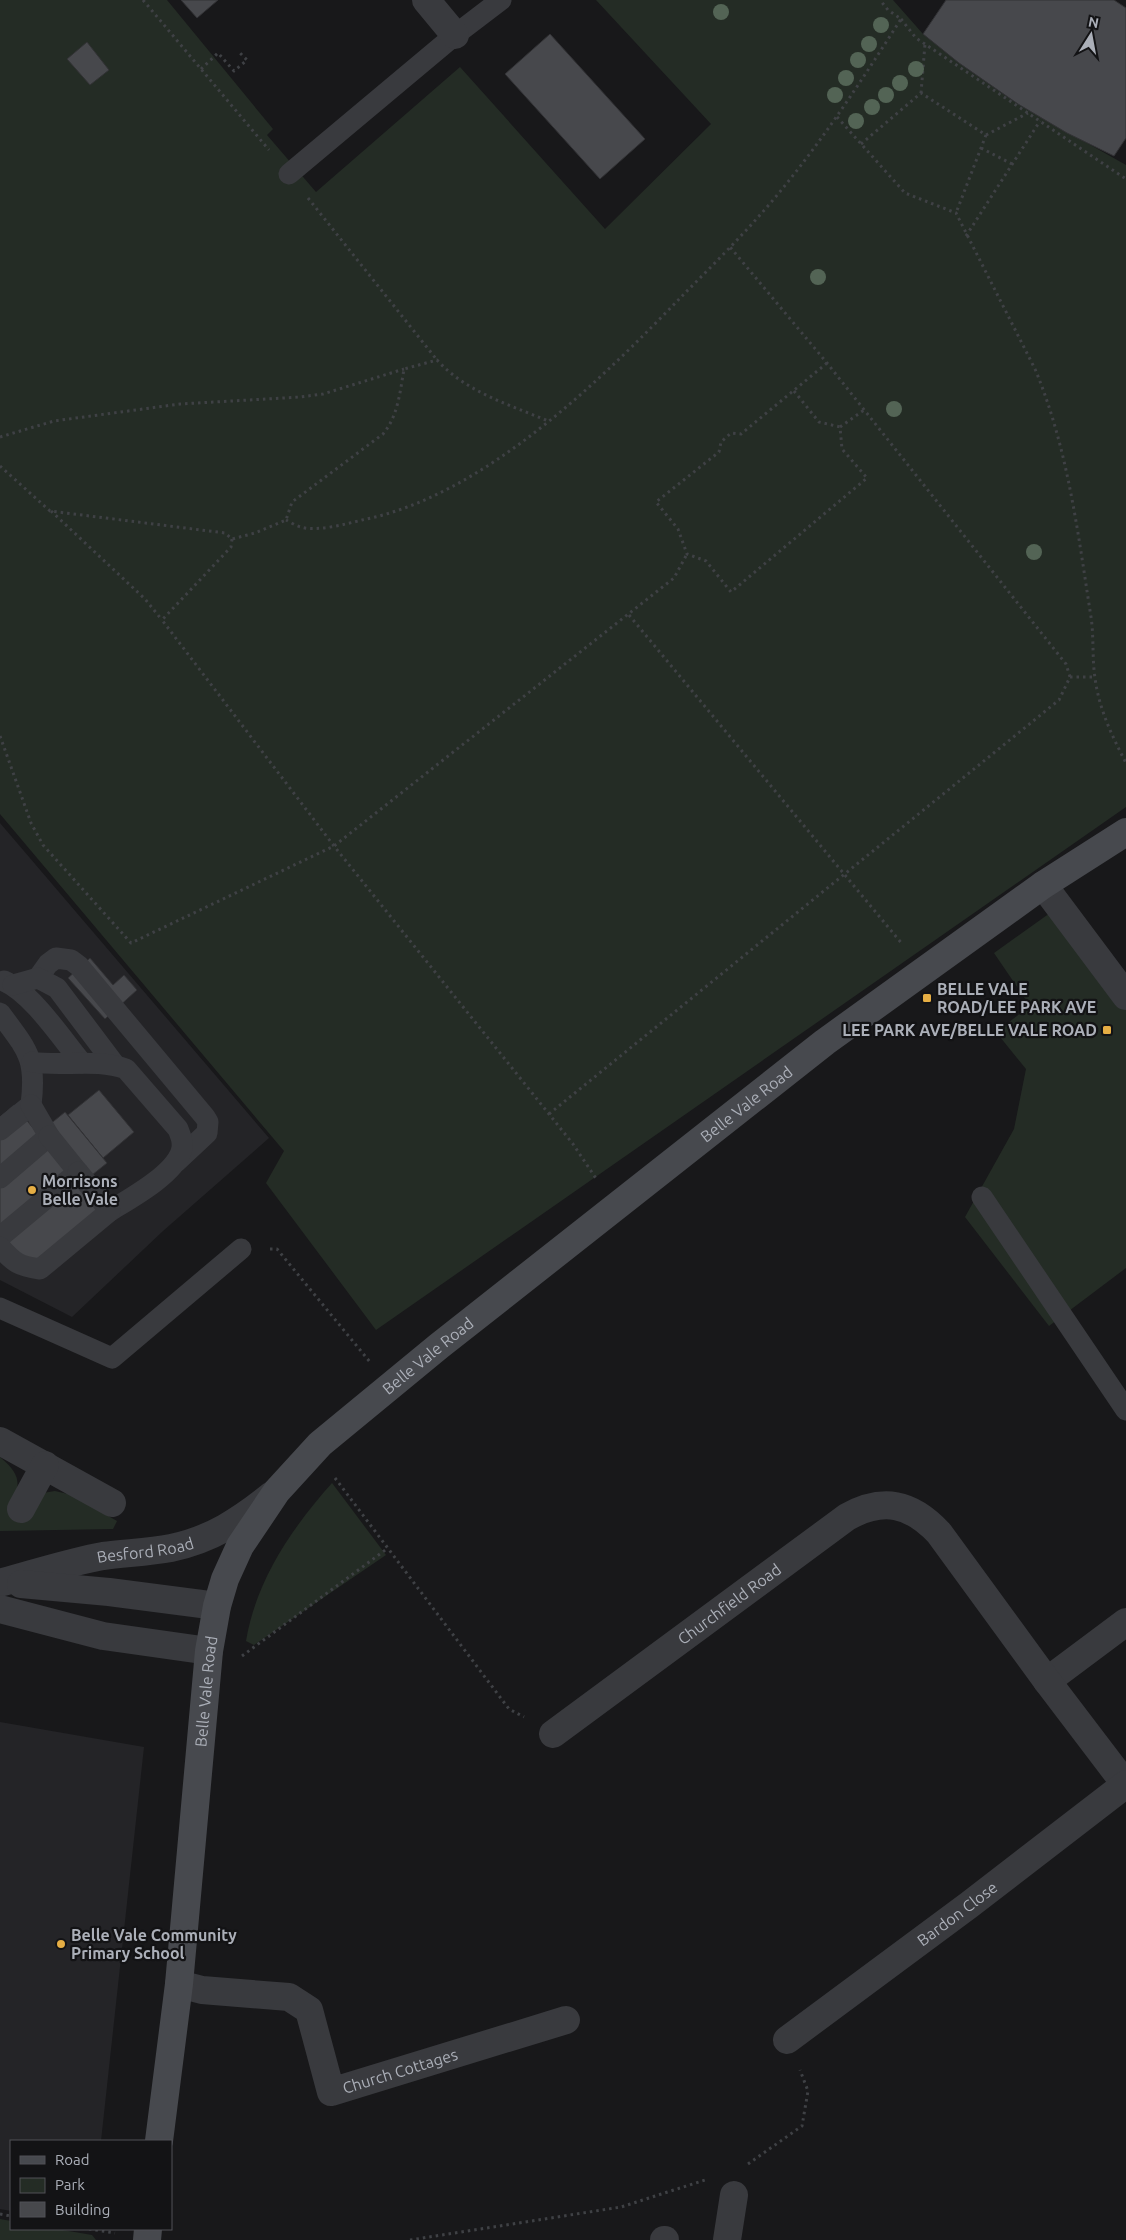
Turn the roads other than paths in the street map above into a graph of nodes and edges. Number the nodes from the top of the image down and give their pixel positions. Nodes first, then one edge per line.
1 (426, 0) edge
2 (501, 0) edge
3 (455, 34) junction
4 (289, 174) dead end
5 (1126, 832) edge
6 (1043, 885) junction
7 (38, 978) junction
8 (6, 982) edge
9 (1126, 996) edge
10 (0, 1013) edge
11 (32, 1062) junction
12 (82, 1063) junction
13 (115, 1065) junction
14 (31, 1105) junction
15 (0, 1130) edge
16 (49, 1136) junction
17 (176, 1162) junction
18 (78, 1172) junction
19 (0, 1178) edge
20 (982, 1197) dead end
21 (110, 1211) junction
22 (0, 1236) edge
23 (0, 1247) edge
24 (241, 1249) road end
25 (0, 1308) edge
26 (1126, 1410) edge
27 (0, 1440) edge
28 (45, 1465) junction
29 (277, 1491) junction
30 (112, 1503) dead end
31 (21, 1509) dead end
32 (1, 1582) edge
33 (217, 1606) junction
34 (0, 1609) edge
35 (1126, 1622) edge
36 (209, 1650) junction
37 (1046, 1681) junction
38 (553, 1734) road end
39 (1126, 1785) edge
40 (179, 1984) junction
41 (566, 2020) dead end
42 (787, 2040) road end
43 (159, 2140) edge
44 (734, 2195) dead end
45 (727, 2240) edge

1 - 3 street
2 - 3 lane
3 - 4 lane
5 - 6 main road, Belle Vale Road
6 - 9 street
6 - 29 main road, Belle Vale Road
7 - 8 lane
7 - 13 lane
7 - 17 lane
8 - 12 lane
10 - 11 lane
11 - 12 lane
11 - 14 lane
12 - 13 lane
13 - 17 lane
14 - 15 lane
14 - 16 lane
16 - 18 lane
16 - 19 lane
17 - 21 lane
18 - 21 lane
18 - 22 lane
20 - 26 lane
21 - 23 lane
24 - 25 lane
27 - 28 street
28 - 30 street
28 - 31 street
29 - 32 street, Besford Road
29 - 33 main road, Belle Vale Road
32 - 33 street, Besford Road
33 - 36 main road, Belle Vale Road
34 - 36 street
35 - 37 street
36 - 40 main road, Belle Vale Road
37 - 38 street, Churchfield Road
37 - 39 street, Churchfield Road
39 - 42 street, Bardon Close
40 - 41 street, Church Cottages
40 - 43 main road, Belle Vale Road
44 - 45 street

